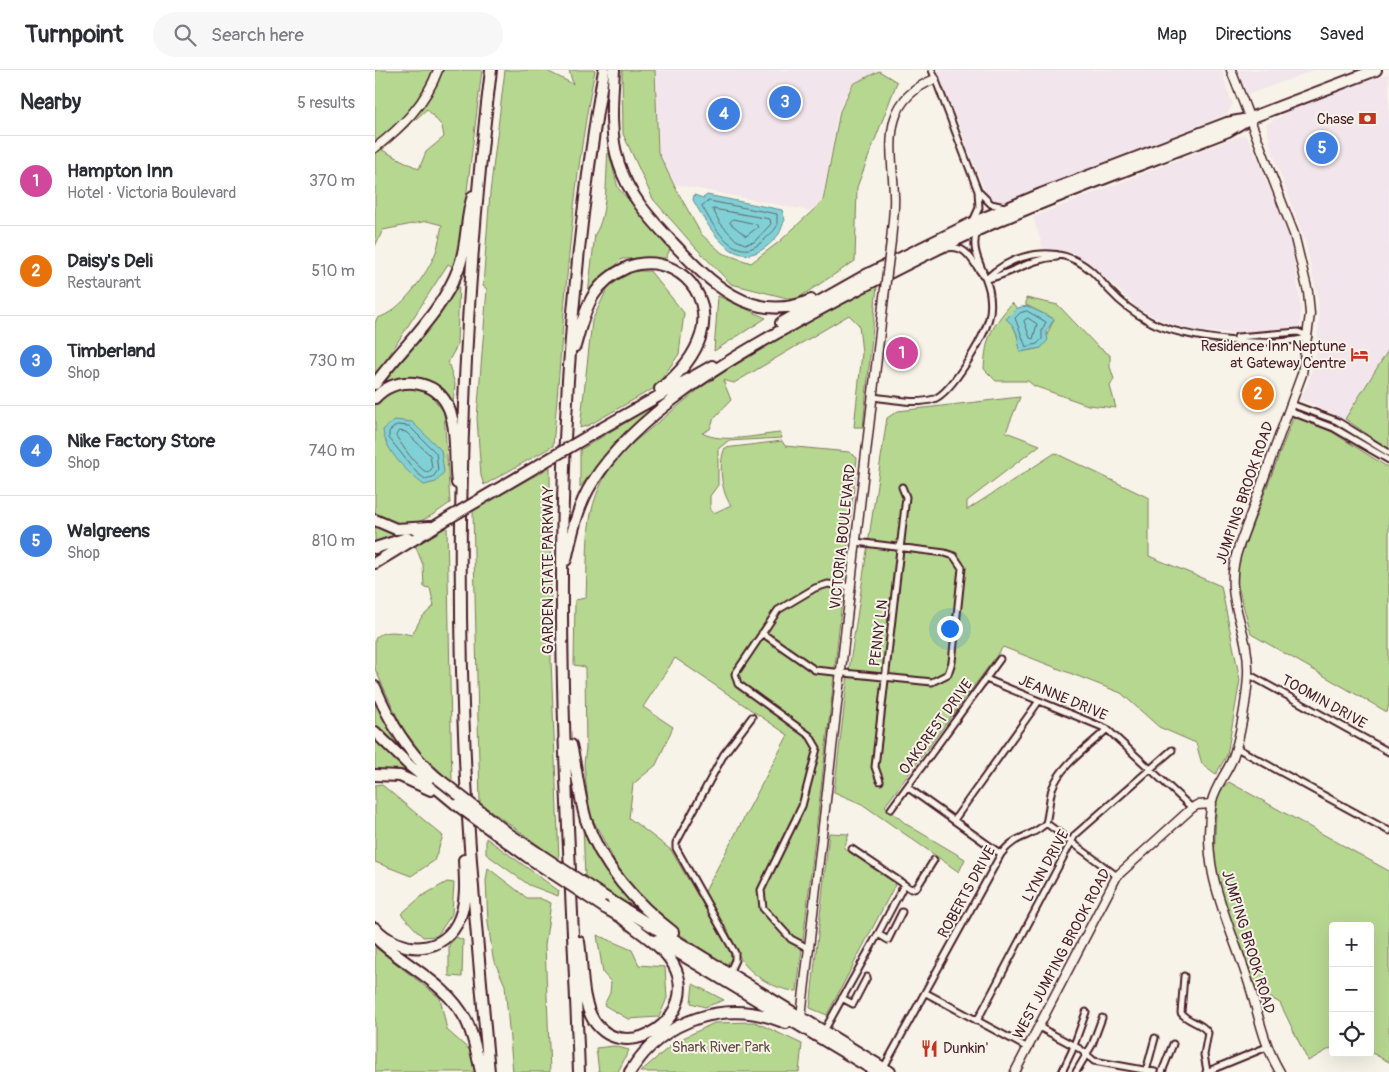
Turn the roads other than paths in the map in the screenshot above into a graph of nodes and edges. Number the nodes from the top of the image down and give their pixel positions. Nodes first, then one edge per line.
1 (438, 70) edge
2 (491, 70) edge
3 (604, 70) edge
4 (614, 70) edge
5 (931, 70) edge
6 (1231, 70) edge
7 (1376, 70) edge
8 (935, 79) junction
9 (1250, 118) junction
10 (375, 148) edge
11 (480, 176) junction
12 (978, 191) junction
13 (1008, 208) junction
14 (975, 227) junction
15 (935, 250) junction
16 (907, 255) junction
17 (986, 279) junction
18 (769, 337) junction
19 (1309, 337) junction
20 (740, 350) junction
21 (569, 368) junction
22 (375, 384) edge
23 (873, 397) junction
24 (375, 398) edge
25 (641, 405) junction
26 (1290, 408) junction
27 (1333, 420) junction
28 (1330, 426) junction
29 (1389, 453) edge
30 (1389, 460) edge
31 (902, 487) dead end
32 (456, 516) junction
33 (375, 520) edge
34 (431, 528) junction
35 (856, 542) junction
36 (901, 547) junction
37 (375, 548) edge
38 (375, 564) edge
39 (562, 578) junction
40 (852, 587) junction
41 (762, 633) junction
42 (1001, 659) dead end
43 (841, 672) junction
44 (1248, 674) junction
45 (886, 677) junction
46 (986, 680) junction
47 (375, 687) edge
48 (1039, 701) junction
49 (752, 717) dead end
50 (565, 723) junction
51 (1107, 730) junction
52 (375, 732) edge
53 (1235, 747) junction
54 (1171, 750) dead end
55 (1389, 752) edge
56 (1151, 768) junction
57 (375, 775) edge
58 (880, 781) dead end
59 (907, 787) junction
60 (436, 791) junction
61 (467, 799) junction
62 (1211, 804) junction
63 (1192, 808) junction
64 (891, 809) dead end
65 (953, 820) junction
66 (1047, 824) junction
67 (1389, 831) edge
68 (1071, 842) junction
69 (852, 849) dead end
70 (1001, 854) junction
71 (934, 860) dead end
72 (1117, 876) junction
73 (904, 885) junction
74 (572, 897) junction
75 (902, 912) dead end
76 (622, 918) junction
77 (375, 928) edge
78 (878, 934) junction
79 (375, 937) edge
80 (810, 949) junction
81 (709, 961) junction
82 (729, 973) junction
83 (1184, 976) dead end
84 (867, 977) dead end
85 (926, 993) junction
86 (842, 998) junction
87 (1086, 1012) dead end
88 (801, 1017) junction
89 (1102, 1018) dead end
90 (977, 1020) junction
91 (1039, 1027) junction
92 (820, 1033) junction
93 (1155, 1038) dead end
94 (1173, 1044) dead end
95 (1074, 1045) junction
96 (1267, 1047) junction
97 (1028, 1048) junction
98 (1086, 1055) junction
99 (884, 1070) edge
100 (1146, 1070) junction
101 (481, 1072) edge
102 (489, 1072) edge
103 (579, 1072) edge
104 (630, 1072) edge
105 (1015, 1072) edge
106 (1061, 1072) edge
107 (1076, 1072) edge
108 (1155, 1072) edge
109 (1162, 1072) edge
110 (1206, 1072) edge
111 (1280, 1072) edge

1 - 10 street
2 - 11 highway
3 - 21 highway, GARDEN STATE PARKWAY
4 - 16 highway
5 - 8 street
6 - 9 street, JUMPING BROOK ROAD
7 - 9 highway
8 - 12 street
8 - 23 street, VICTORIA BOULEVARD, bridge
9 - 13 highway
9 - 14 highway
9 - 19 street, JUMPING BROOK ROAD
11 - 22 highway
11 - 32 highway
12 - 13 street
12 - 14 street
13 - 14 highway
14 - 15 highway
14 - 16 highway
14 - 17 street
15 - 17 street
15 - 18 highway
16 - 20 highway
17 - 19 street
17 - 23 street
18 - 20 highway
18 - 39 highway
19 - 26 street, JUMPING BROOK ROAD
20 - 25 highway
21 - 25 highway
21 - 39 highway, GARDEN STATE PARKWAY
23 - 35 street, VICTORIA BOULEVARD
24 - 32 highway
25 - 32 highway, bridge
26 - 27 street
26 - 28 street
26 - 44 street, JUMPING BROOK ROAD
27 - 28 street
27 - 29 street
28 - 30 street
31 - 36 street, PENNY LN
32 - 34 highway
32 - 61 highway
33 - 34 highway
34 - 37 highway
34 - 38 highway
35 - 36 street
35 - 40 street, VICTORIA BOULEVARD
36 - 45 street, PENNY LN
36 - 45 street
39 - 50 highway, GARDEN STATE PARKWAY
40 - 41 street
40 - 43 street, VICTORIA BOULEVARD
41 - 43 street
41 - 80 street
42 - 46 street, OAKCREST DRIVE
43 - 45 street
43 - 80 street, VICTORIA BOULEVARD
44 - 53 street, JUMPING BROOK ROAD
44 - 55 street, TOOMIN DRIVE
45 - 58 street, PENNY LN
46 - 48 street, JEANNE DRIVE
46 - 59 street, OAKCREST DRIVE
47 - 81 highway, bridge
48 - 51 street, JEANNE DRIVE
48 - 65 street
49 - 82 street
50 - 74 highway, GARDEN STATE PARKWAY
50 - 81 highway
51 - 56 street, JEANNE DRIVE
51 - 66 street
52 - 60 highway
53 - 62 street, JUMPING BROOK ROAD
53 - 67 street
54 - 56 street, LYNN DRIVE
56 - 63 street, JEANNE DRIVE
56 - 68 street, LYNN DRIVE
57 - 60 highway
59 - 64 street, OAKCREST DRIVE
59 - 65 street
60 - 76 highway, bridge
61 - 77 highway
61 - 102 highway
62 - 63 street
62 - 96 street, JUMPING BROOK ROAD
63 - 72 street, WEST JUMPING BROOK ROAD
65 - 70 street
66 - 68 street
66 - 70 street, ROBERTS DRIVE
68 - 72 street
68 - 90 street, LYNN DRIVE
69 - 73 street
70 - 85 street, ROBERTS DRIVE
71 - 73 street
72 - 91 street, WEST JUMPING BROOK ROAD
73 - 78 street
74 - 76 highway
74 - 103 highway, GARDEN STATE PARKWAY
75 - 78 street
76 - 92 highway
78 - 86 street
79 - 101 highway
80 - 88 street, VICTORIA BOULEVARD
81 - 82 highway
82 - 88 highway
83 - 110 street
84 - 86 street
85 - 90 street
85 - 99 street, ROBERTS DRIVE
86 - 92 street
87 - 95 street
88 - 92 highway
89 - 98 street
90 - 97 street
91 - 95 street
91 - 97 street, WEST JUMPING BROOK ROAD
92 - 99 highway
92 - 104 highway
93 - 100 street
94 - 109 street
95 - 98 street
95 - 106 street
96 - 110 street
96 - 111 street, JUMPING BROOK ROAD
97 - 105 street, WEST JUMPING BROOK ROAD
98 - 100 street
98 - 107 street
100 - 108 street

